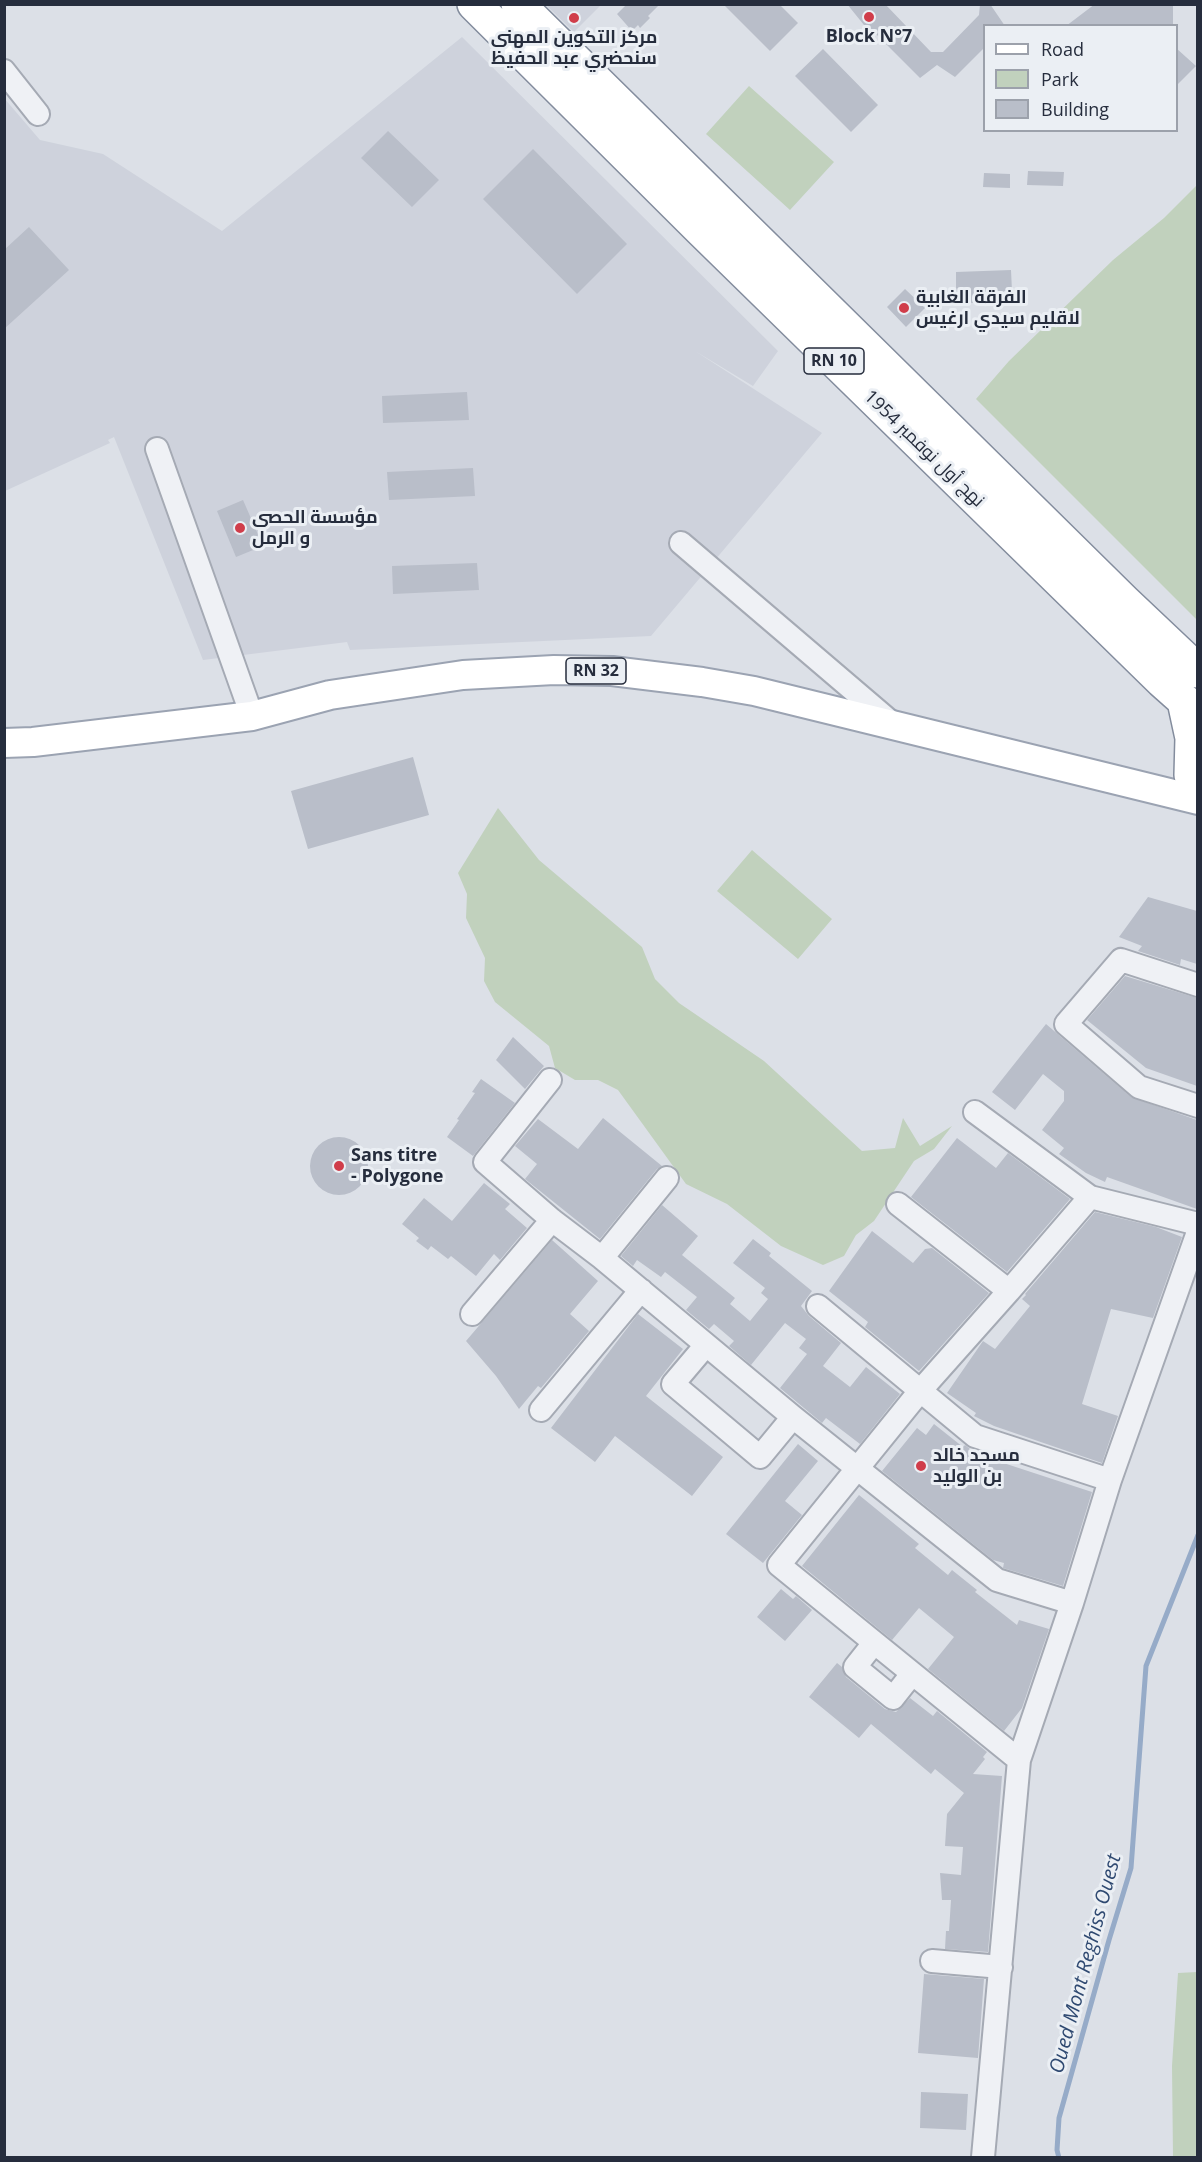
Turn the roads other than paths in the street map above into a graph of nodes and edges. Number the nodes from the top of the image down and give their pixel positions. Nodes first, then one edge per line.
1 (474, 4) edge
2 (518, 4) edge
3 (4, 71) edge
4 (38, 114) dead end
5 (158, 449) dead end
6 (681, 543) dead end
7 (1197, 671) edge
8 (1191, 707) edge
9 (252, 716) junction
10 (893, 724) junction
11 (4, 743) edge
12 (1191, 784) edge
13 (1197, 985) edge
14 (550, 1080) dead end
15 (1197, 1106) edge
16 (975, 1113) dead end
17 (667, 1178) dead end
18 (1090, 1197) junction
19 (898, 1204) dead end
20 (552, 1220) junction
21 (1197, 1224) edge
22 (1197, 1232) edge
23 (602, 1258) junction
24 (641, 1290) junction
25 (1009, 1291) junction
26 (818, 1306) dead end
27 (472, 1314) dead end
28 (706, 1345) junction
29 (920, 1391) junction
30 (541, 1410) dead end
31 (793, 1417) junction
32 (857, 1469) junction
33 (1110, 1480) junction
34 (1072, 1603) junction
35 (874, 1643) junction
36 (912, 1674) junction
37 (1019, 1760) junction
38 (932, 1961) dead end
39 (1001, 1967) junction
40 (983, 2157) edge

1 - 8 highway, نهج أول نوفمبر 1954 / RN 10
2 - 7 highway, نهج أول نوفمبر 1954 / RN 10
3 - 4 street
5 - 9 street
6 - 10 street
8 - 12 highway
9 - 10 main road, RN 32
9 - 11 main road, RN 32
10 - 12 main road, RN 32
13 - 15 street
14 - 20 street
16 - 18 street
17 - 23 street
18 - 21 street
18 - 25 street
19 - 25 street
20 - 23 street
20 - 27 street
22 - 33 street
23 - 24 street
24 - 28 street
24 - 30 street
25 - 29 street
26 - 29 street
28 - 31 street
28 - 31 street
29 - 32 street
29 - 33 street
31 - 32 street
32 - 34 street
32 - 35 street
33 - 34 street
34 - 37 street
35 - 36 street
35 - 36 street
36 - 37 street
37 - 39 street
38 - 39 street
39 - 40 street

